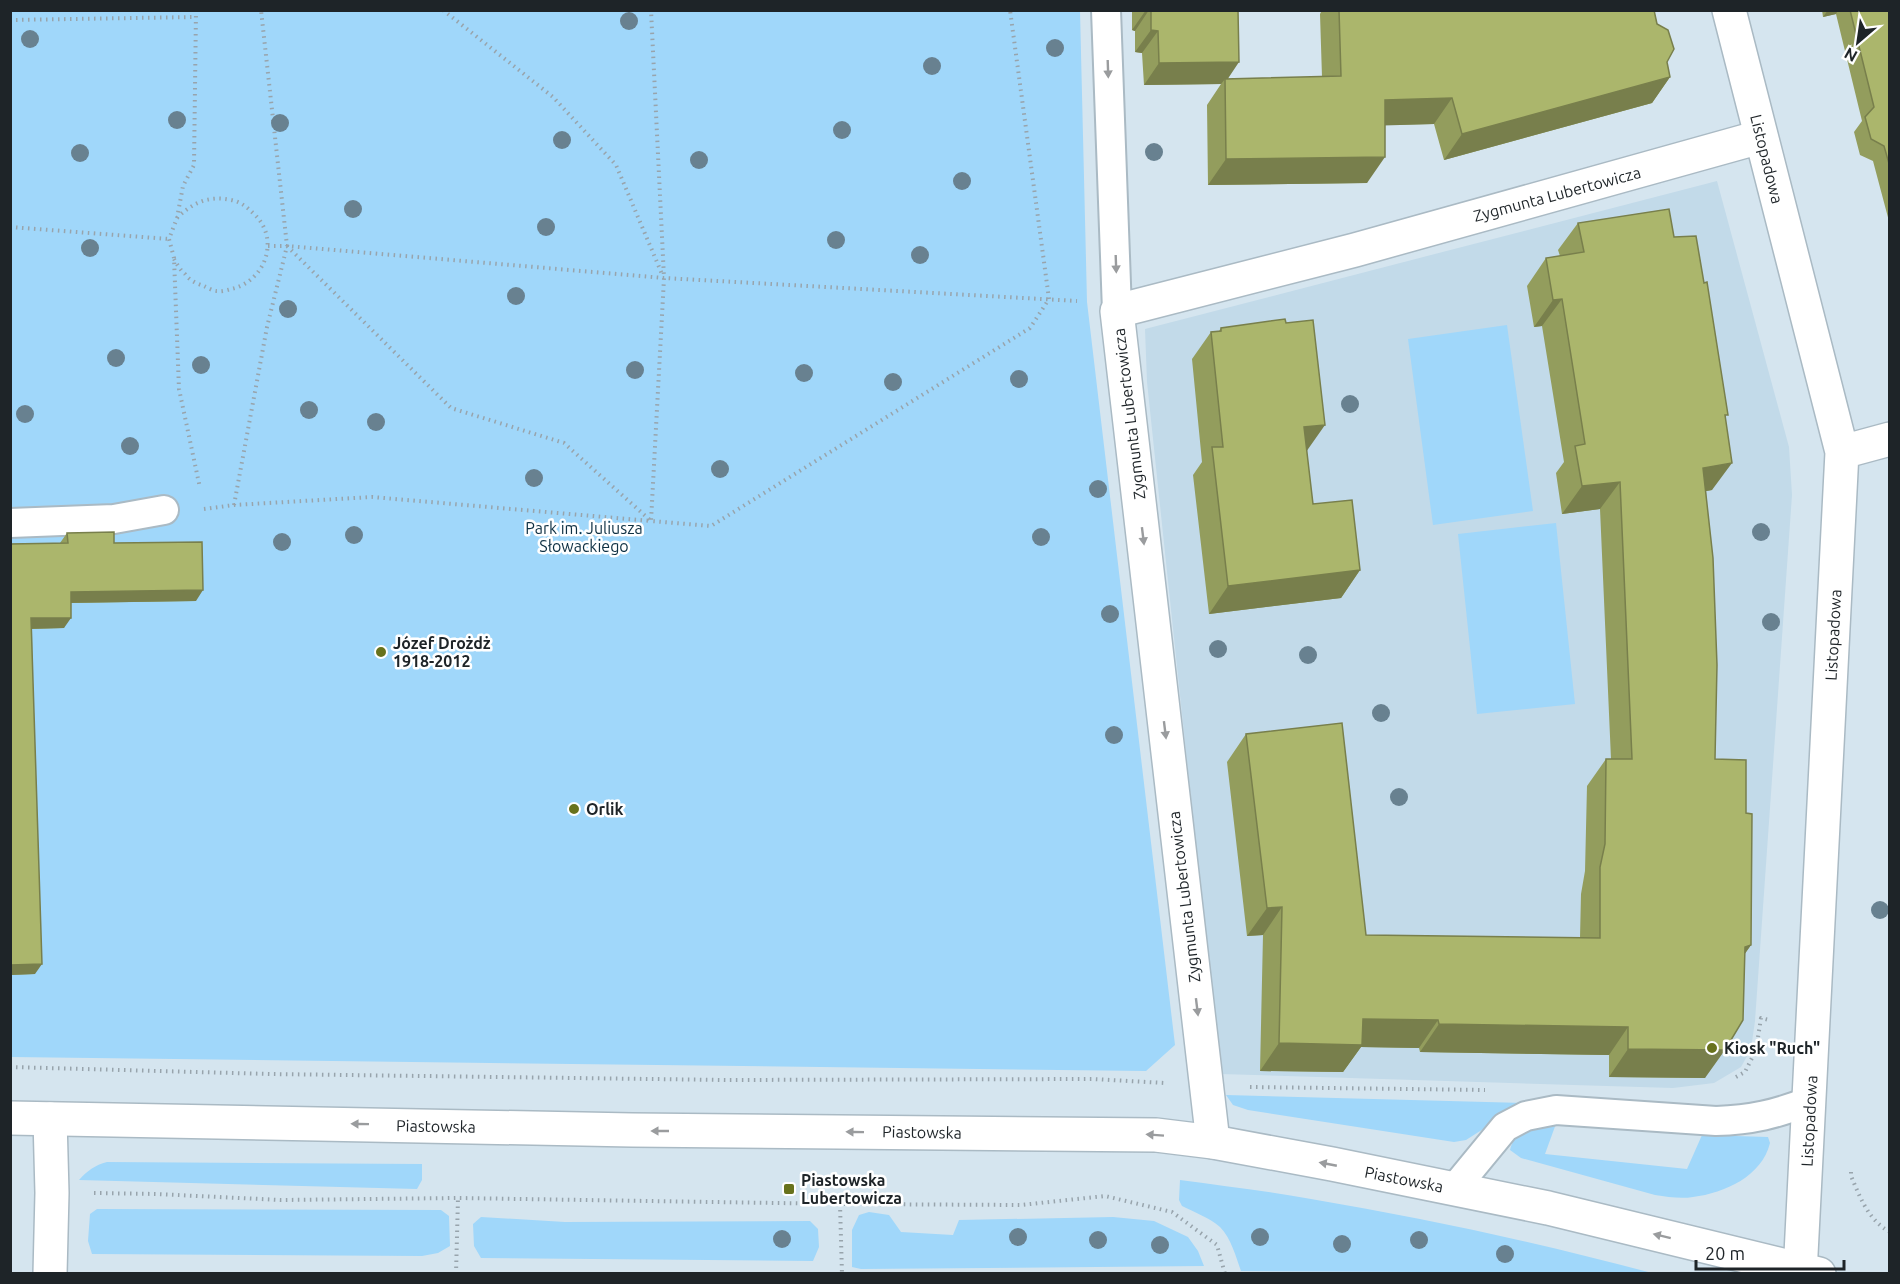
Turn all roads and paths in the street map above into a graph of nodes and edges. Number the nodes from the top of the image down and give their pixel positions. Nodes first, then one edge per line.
1 (196, 10) edge
2 (261, 10) edge
3 (443, 10) edge
4 (651, 10) edge
5 (1010, 10) edge
6 (1106, 10) edge
7 (1729, 10) edge
8 (196, 17) junction
9 (10, 20) edge
10 (1760, 137) junction
11 (177, 218) junction
12 (10, 227) edge
13 (169, 239) junction
14 (268, 246) junction
15 (287, 246) junction
16 (174, 258) junction
17 (664, 278) junction
18 (1049, 299) junction
19 (1102, 307) junction
20 (1890, 439) edge
21 (1842, 452) junction
22 (234, 505) junction
23 (196, 509) dead end
24 (204, 509) junction
25 (164, 510) dead end
26 (651, 521) junction
27 (10, 523) edge
28 (10, 1067) edge
29 (270, 1074) dead end
30 (1810, 1101) junction
31 (10, 1118) edge
32 (50, 1119) junction
33 (1213, 1142) junction
34 (1455, 1189) junction
35 (90, 1193) dead end
36 (458, 1198) junction
37 (840, 1204) junction
38 (1807, 1272) edge
39 (50, 1274) edge
40 (456, 1274) edge
41 (842, 1274) edge
42 (1225, 1274) edge

1 - 8 path
2 - 15 path
3 - 17 path
4 - 17 path
5 - 18 path
6 -> 19 lane
7 - 10 street, Listopadowa
8 - 9 path
8 - 11 path
10 - 19 street, Zygmunta Lubertowicza
10 - 21 street, Listopadowa
11 - 13 path
11 - 14 path
12 - 13 path
13 - 16 path
14 - 15 path
14 - 16 path
15 - 17 path
15 - 22 path
15 - 26 path
16 - 24 path
17 - 18 path
17 - 26 path
18 - 19 path
18 - 26 path
19 -> 33 street, Zygmunta Lubertowicza
20 - 21 street
21 - 30 street, Listopadowa
22 - 24 path
22 - 26 path
23 - 24 path
25 - 27 lane
28 - 29 path
30 - 34 lane
30 - 38 street, Listopadowa
31 - 32 street, Piastowska
33 -> 32 street, Piastowska
32 - 39 street
34 -> 33 street, Piastowska
38 -> 34 street, Piastowska
35 - 36 path
36 - 37 path
36 - 40 path
37 - 41 path
37 - 42 path

